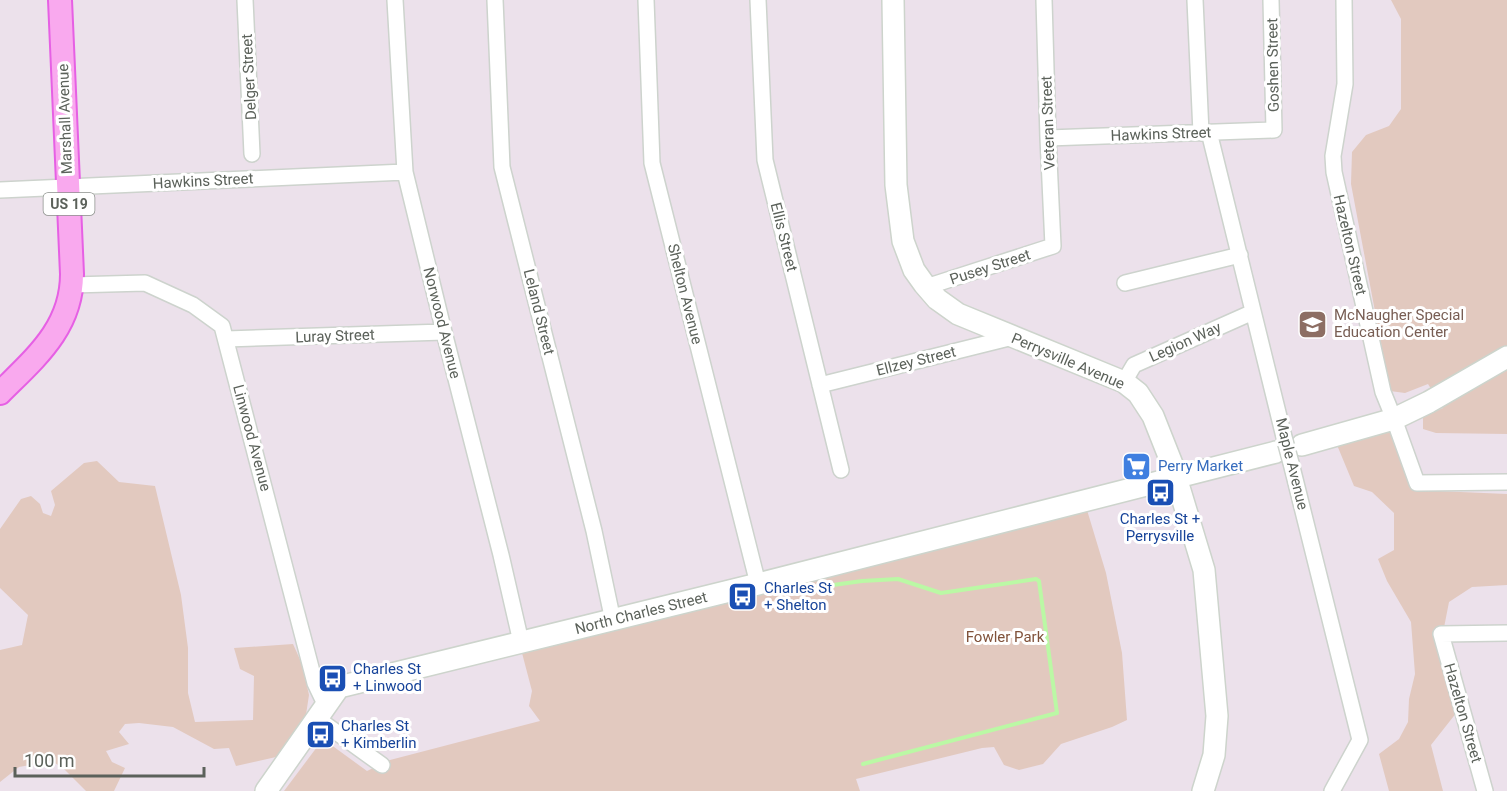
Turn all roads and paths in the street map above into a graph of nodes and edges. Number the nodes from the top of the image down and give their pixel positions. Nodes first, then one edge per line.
1 (60, 0) edge
2 (245, 0) edge
3 (395, 0) edge
4 (495, 0) edge
5 (646, 0) edge
6 (758, 0) edge
7 (893, 0) edge
8 (1044, 0) edge
9 (1196, 0) edge
10 (1271, 0) edge
11 (1344, 0) edge
12 (1274, 130) joint
13 (1205, 133) junction
14 (1048, 138) junction
15 (252, 154) dead end
16 (405, 172) junction
17 (68, 187) junction
18 (0, 190) edge
19 (1053, 246) joint
20 (1240, 255) junction
21 (1125, 283) dead end
22 (72, 285) junction
23 (926, 287) junction
24 (1254, 312) junction
25 (444, 332) junction
26 (1013, 337) junction
27 (226, 339) junction
28 (1507, 357) edge
29 (1124, 382) junction
30 (820, 385) junction
31 (0, 393) edge
32 (1394, 419) junction
33 (1288, 449) junction
34 (841, 470) dead end
35 (1176, 476) junction
36 (1507, 482) edge
37 (758, 584) junction
38 (612, 621) junction
39 (1507, 633) edge
40 (521, 642) junction
41 (322, 712) junction
42 (382, 765) dead end
43 (1199, 789) edge
44 (266, 791) edge
45 (1332, 791) edge
46 (1485, 791) edge

1 - 17 main road, Marshall Avenue / US 19
2 - 15 street, Delger Street
3 - 16 street, Norwood Avenue
4 - 38 street, Leland Street
5 - 37 street, Shelton Avenue
6 - 30 street, Ellis Street
7 - 23 street, Perrysville Avenue
8 - 14 street, Veteran Street
9 - 13 street, Maple Avenue
10 - 12 street, Goshen Street
11 - 32 street, Hazelton Street
12 - 13 street, Hawkins Street
13 - 14 street, Hawkins Street
13 - 20 street, Maple Avenue
14 - 19 street, Veteran Street
16 - 17 street, Hawkins Street
16 - 25 street, Norwood Avenue
17 - 18 street, Hawkins Street
17 - 22 main road, Marshall Avenue / US 19
19 - 23 street, Pusey Street
20 - 21 street
20 - 24 street, Maple Avenue
22 - 27 street, Linwood Avenue
22 - 31 main road, Marshall Avenue / US 19
23 - 26 street, Perrysville Avenue
24 - 29 street, Legion Way
24 - 33 street, Maple Avenue
25 - 27 street, Luray Street
25 - 40 street, Norwood Avenue
26 - 29 street, Perrysville Avenue
26 - 30 street, Ellzey Street
27 - 41 street, Linwood Avenue
28 - 32 street, North Charles Street
29 - 35 street, Perrysville Avenue
30 - 34 street, Ellis Street
32 - 33 street, North Charles Street
32 - 36 street, Hazelton Street
33 - 35 street, North Charles Street
33 - 45 street, Maple Avenue
35 - 37 street, North Charles Street
35 - 43 street, Perrysville Avenue
37 - 38 street, North Charles Street
38 - 40 street, North Charles Street
39 - 46 street, Hazelton Street
40 - 41 street, North Charles Street
41 - 42 street
41 - 44 street, North Charles Street

